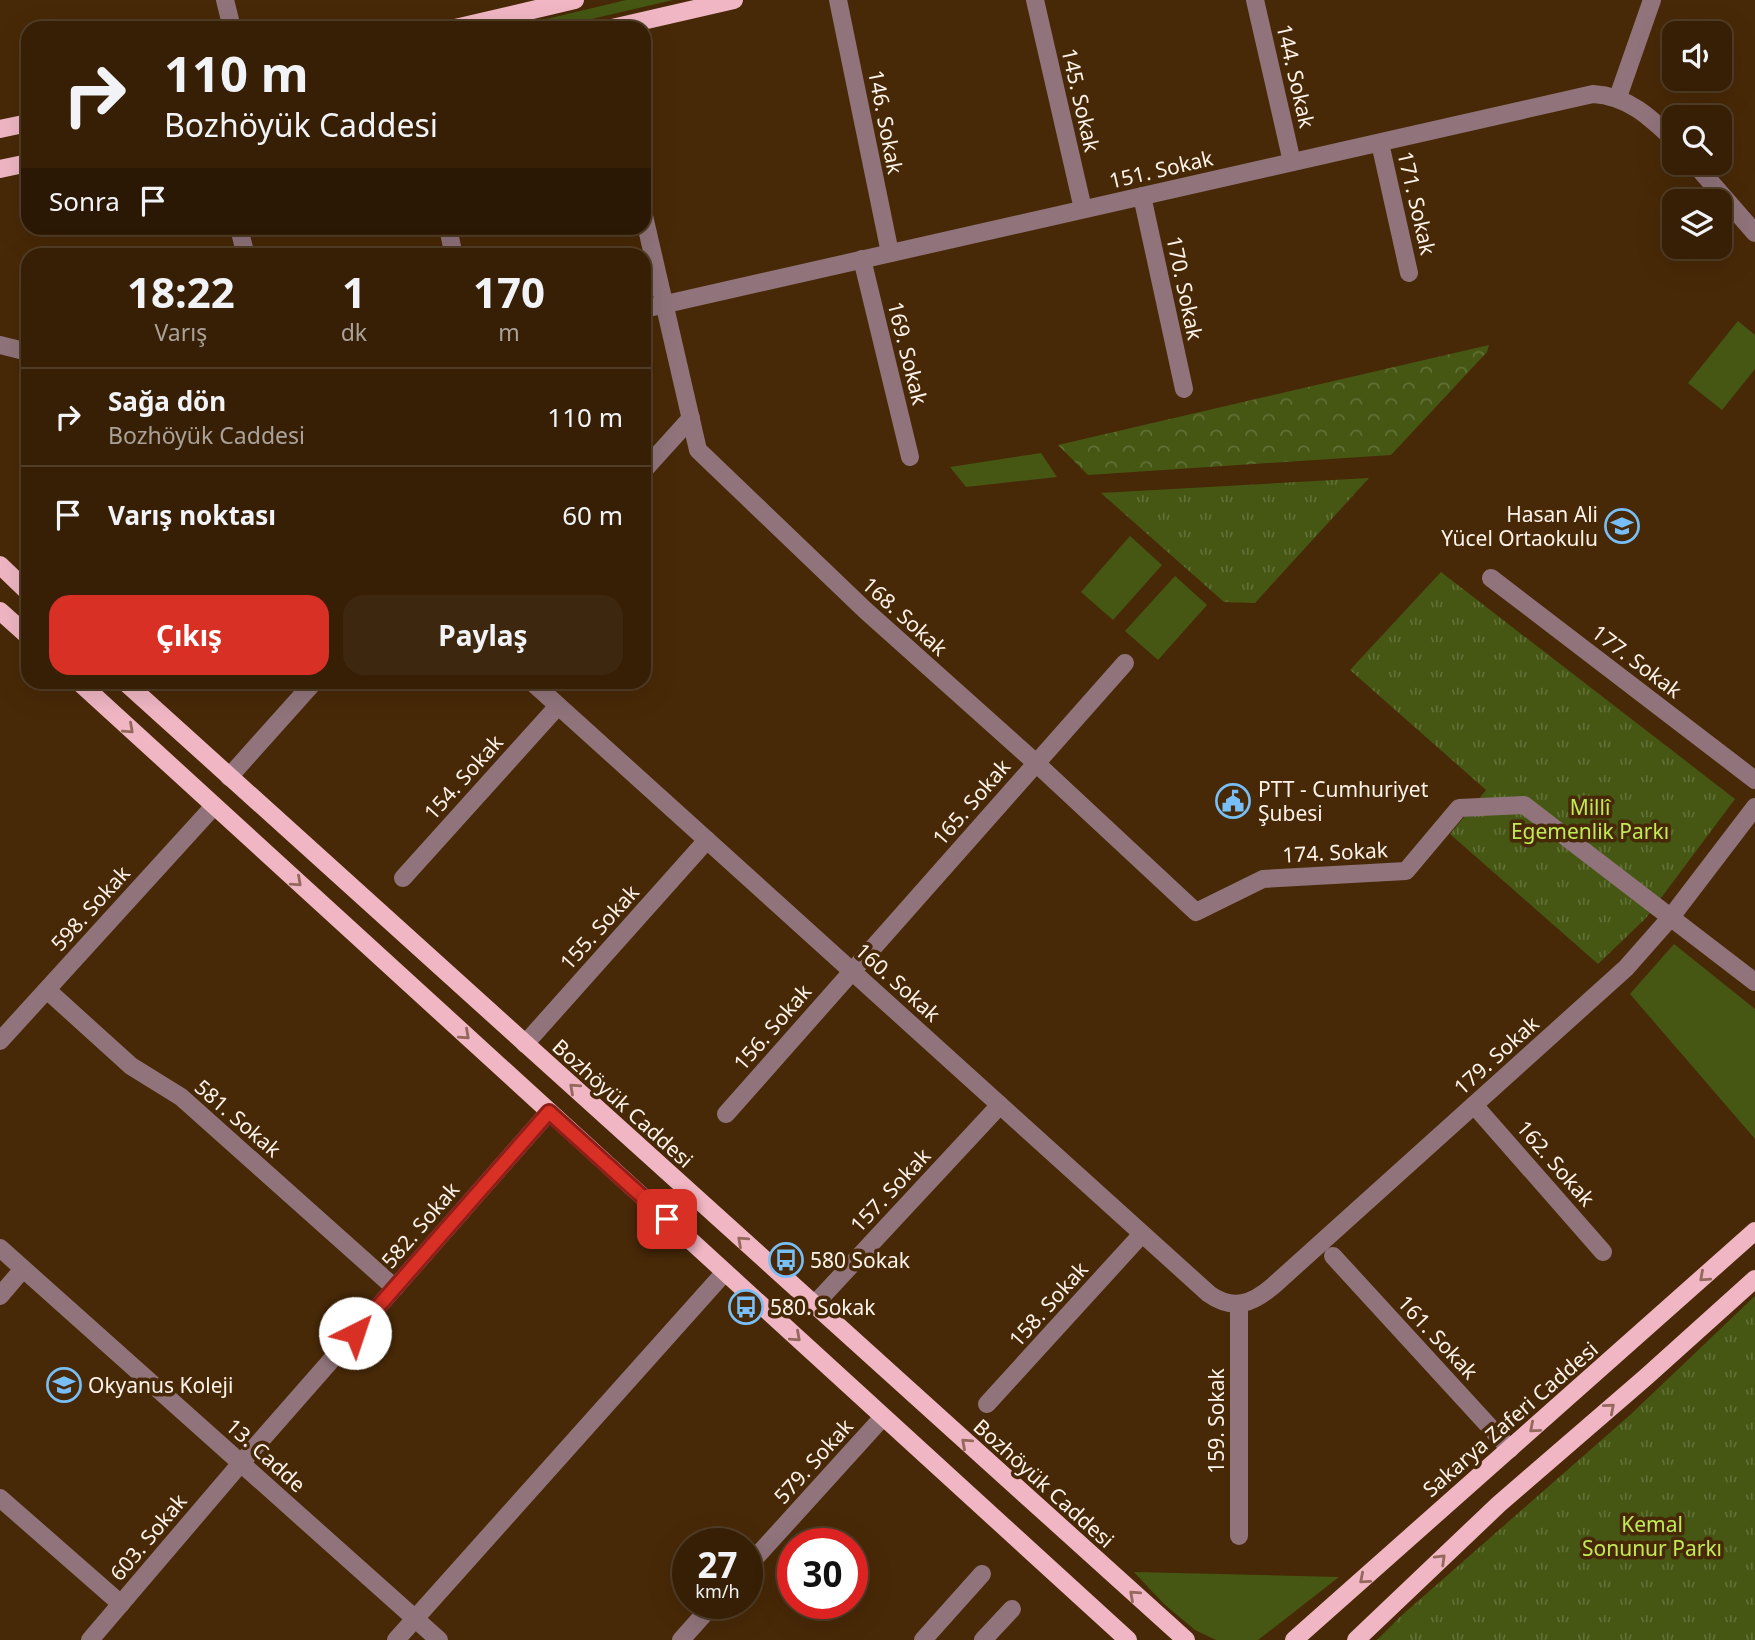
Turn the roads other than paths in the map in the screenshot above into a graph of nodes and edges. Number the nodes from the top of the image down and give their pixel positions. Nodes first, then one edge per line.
1 (225, 0) edge
2 (575, 0) edge
3 (734, 0) edge
4 (838, 0) edge
5 (1035, 0) edge
6 (1255, 0) edge
7 (1652, 0) edge
8 (230, 21) edge
9 (485, 21) edge
10 (642, 21) edge
11 (1618, 97) junction
12 (21, 124) edge
13 (0, 129) edge
14 (1662, 129) edge
15 (1380, 142) junction
16 (1292, 162) junction
17 (21, 164) edge
18 (0, 169) edge
19 (1705, 175) edge
20 (1142, 196) junction
21 (1083, 209) junction
22 (1752, 224) edge
23 (648, 235) edge
24 (890, 253) junction
25 (862, 259) junction
26 (1409, 273) dead end
27 (664, 304) junction
28 (651, 307) edge
29 (0, 345) edge
30 (21, 350) edge
31 (1184, 389) dead end
32 (691, 418) junction
33 (910, 457) dead end
34 (651, 462) edge
35 (0, 565) edge
36 (1491, 578) dead end
37 (21, 585) edge
38 (1, 614) edge
39 (21, 630) edge
40 (1125, 663) dead end
41 (87, 689) edge
42 (133, 689) edge
43 (308, 689) edge
44 (540, 689) edge
45 (558, 706) junction
46 (1036, 763) junction
47 (229, 777) junction
48 (1755, 780) edge
49 (214, 806) junction
50 (1755, 807) edge
51 (707, 840) junction
52 (403, 878) dead end
53 (1196, 912) joint
54 (1671, 917) junction
55 (852, 971) junction
56 (1755, 982) edge
57 (47, 990) junction
58 (0, 1041) edge
59 (524, 1044) junction
60 (1000, 1105) junction
61 (1474, 1105) junction
62 (549, 1112) junction
63 (726, 1114) dead end
64 (1755, 1231) edge
65 (1142, 1234) junction
66 (0, 1248) edge
67 (1603, 1252) dead end
68 (1333, 1255) dead end
69 (23, 1269) junction
70 (725, 1272) junction
71 (1755, 1279) edge
72 (395, 1288) junction
73 (0, 1296) edge
74 (814, 1305) junction
75 (1239, 1306) junction
76 (987, 1404) dead end
77 (883, 1417) junction
78 (1510, 1449) junction
79 (241, 1463) junction
80 (0, 1499) edge
81 (1239, 1536) dead end
82 (763, 1549) edge
83 (982, 1574) dead end
84 (121, 1604) junction
85 (1012, 1609) dead end
86 (415, 1618) junction
87 (700, 1619) edge
88 (90, 1640) edge
89 (396, 1640) edge
90 (439, 1640) edge
91 (681, 1640) edge
92 (923, 1640) edge
93 (984, 1640) edge
94 (1128, 1640) edge
95 (1186, 1640) edge
96 (1294, 1640) edge
97 (1356, 1640) edge

1 - 8 street
2 - 9 main road
3 - 10 main road
4 - 24 street, 146. Sokak
5 - 21 street, 145. Sokak
6 - 16 street, 144. Sokak
7 - 11 street
11 - 14 street
11 - 15 street, 151. Sokak
12 - 13 main road
15 - 16 street, 151. Sokak
15 - 26 street, 171. Sokak
16 - 20 street, 151. Sokak
17 - 18 main road
19 - 22 street
20 - 21 street, 151. Sokak
20 - 31 street, 170. Sokak
21 - 24 street, 151. Sokak
23 - 27 street, 168. Sokak
24 - 25 street, 151. Sokak
25 - 27 street, 151. Sokak
25 - 33 street, 169. Sokak
27 - 28 street, 151. Sokak
27 - 32 street, 168. Sokak
29 - 30 street
32 - 34 street
32 - 46 street, 168. Sokak
35 - 37 main road
36 - 48 street, 177. Sokak
38 - 39 main road
40 - 46 street, 165. Sokak
41 -> 49 main road
42 - 47 main road, Bozhöyük Caddesi
43 - 47 street
44 - 45 street, 160. Sokak
45 - 51 street, 160. Sokak
45 - 52 street, 154. Sokak
46 - 53 street, 168. Sokak
46 - 55 street, 165. Sokak
47 - 59 main road, Bozhöyük Caddesi
49 - 57 street, 598. Sokak
49 -> 62 main road
50 - 54 street, 179. Sokak
51 - 55 street, 160. Sokak
51 - 59 street, 155. Sokak
53 - 54 street, 174. Sokak
54 - 56 street, 174. Sokak
54 - 61 street, 179. Sokak
55 - 60 street, 160. Sokak
55 - 63 street, 156. Sokak
57 - 58 street, 598. Sokak
57 - 72 street, 581. Sokak
74 -> 59 main road, Bozhöyük Caddesi
60 - 65 street, 160. Sokak
60 - 74 street, 157. Sokak
61 - 67 street, 162. Sokak
61 - 75 street, 179. Sokak
62 - 70 main road
62 - 72 street, 582. Sokak
64 -> 78 main road, Sakarya Zaferi Caddesi
65 - 75 street, 160. Sokak
65 - 76 street, 158. Sokak
66 - 69 street, 13. Cadde
68 - 78 street, 161. Sokak
69 - 73 street
69 - 79 street, 13. Cadde
70 -> 77 main road
70 - 86 street
97 -> 71 main road
72 - 79 street, 582. Sokak
95 -> 74 main road, Bozhöyük Caddesi
75 - 81 street, 159. Sokak
77 - 82 street, 579. Sokak
77 - 94 main road
78 -> 96 main road, Sakarya Zaferi Caddesi
79 - 84 street, 603. Sokak
79 - 86 street, 13. Cadde
80 - 84 street
83 - 92 street
84 - 88 street, 603. Sokak
85 - 93 street
86 - 89 street
86 - 90 street, 13. Cadde
87 - 91 street

